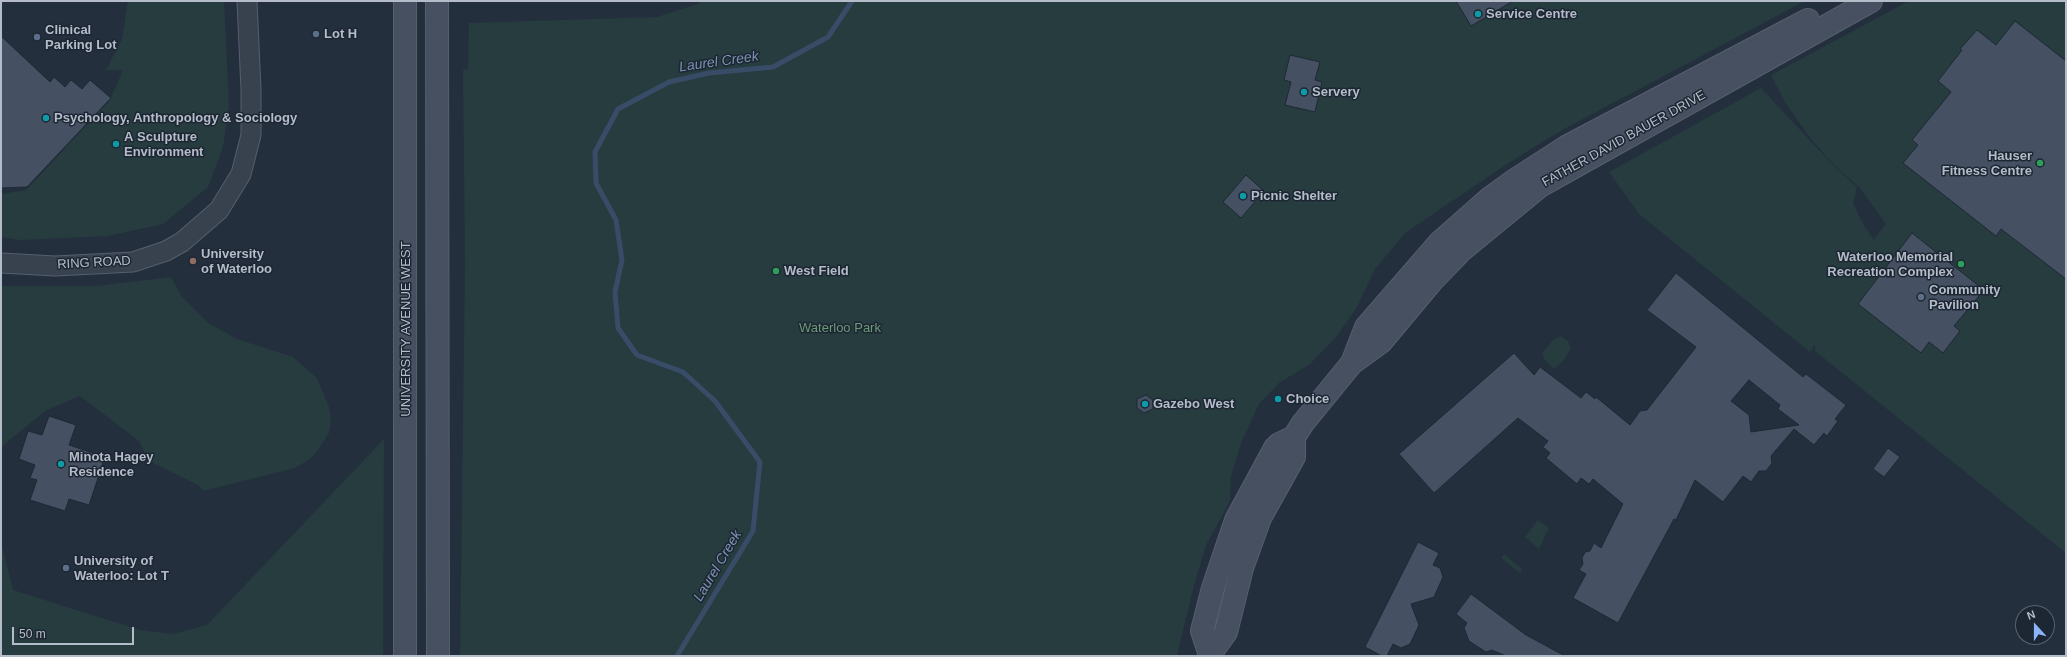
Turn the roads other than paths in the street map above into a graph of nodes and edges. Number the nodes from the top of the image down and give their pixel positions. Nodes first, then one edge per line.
1 (247, 1) edge
2 (405, 1) edge
3 (437, 1) edge
4 (1842, 1) edge
5 (1871, 1) edge
6 (1, 263) edge
7 (1352, 363) junction
8 (1209, 655) edge
9 (405, 656) edge
10 (438, 656) edge

1 - 6 street, RING ROAD
2 - 9 street, UNIVERSITY AVENUE WEST
3 - 10 street
4 - 7 street, FATHER DAVID BAUER DRIVE
5 - 7 street, FATHER DAVID BAUER DRIVE
7 - 8 street, FATHER DAVID BAUER DRIVE

